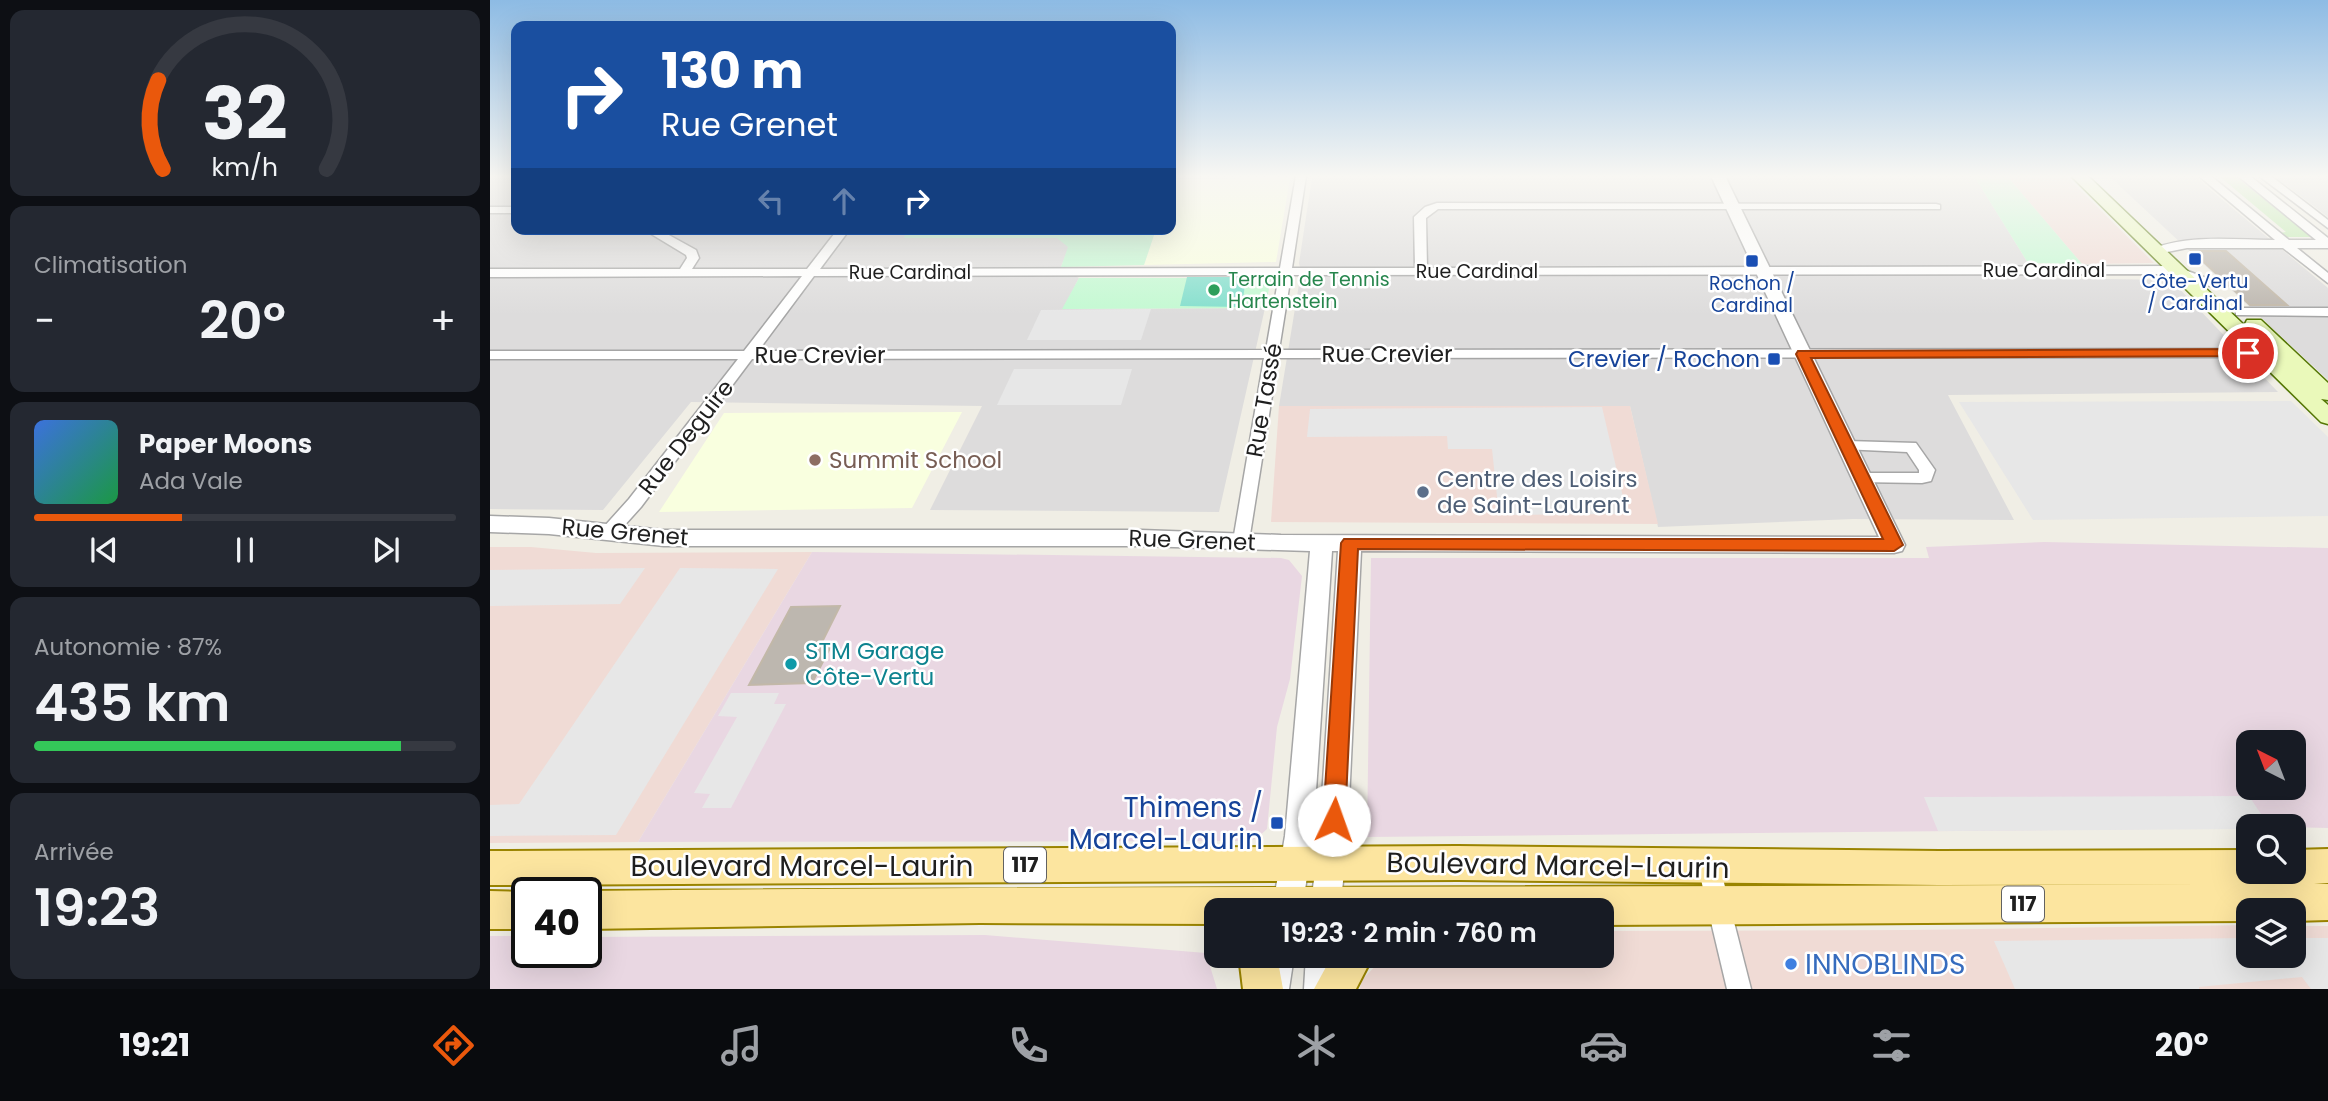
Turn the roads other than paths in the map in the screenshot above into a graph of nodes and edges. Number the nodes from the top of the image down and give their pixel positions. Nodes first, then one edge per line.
1 (1294, 222) edge
2 (1420, 222) edge
3 (1741, 222) edge
4 (2133, 222) edge
5 (2139, 222) edge
6 (2260, 222) edge
7 (2301, 222) edge
8 (660, 235) edge
9 (840, 235) edge
10 (2285, 243) junction
11 (2328, 244) edge
12 (2164, 249) junction
13 (2175, 270) junction
14 (1286, 271) junction
15 (1420, 271) junction
16 (1765, 271) junction
17 (490, 273) edge
18 (683, 273) junction
19 (812, 273) junction
20 (2328, 279) edge
21 (2210, 282) junction
22 (2242, 312) junction
23 (2328, 312) edge
24 (2262, 353) junction
25 (2285, 353) junction
26 (1272, 354) junction
27 (1802, 354) junction
28 (490, 355) edge
29 (749, 355) junction
30 (2328, 394) edge
31 (2328, 417) edge
32 (1847, 446) junction
33 (1862, 478) junction
34 (490, 524) edge
35 (608, 533) junction
36 (1241, 541) junction
37 (1336, 543) junction
38 (1312, 864) junction
39 (2328, 866) edge
40 (610, 867) junction
41 (1709, 867) junction
42 (2236, 867) edge
43 (2306, 867) edge
44 (490, 868) edge
45 (602, 881) edge
46 (1293, 898) edge
47 (1322, 898) edge
48 (2328, 902) edge
49 (1130, 906) junction
50 (1719, 906) junction
51 (1204, 907) edge
52 (1614, 907) edge
53 (602, 908) edge
54 (490, 910) edge
55 (511, 910) edge
56 (1204, 921) edge
57 (1260, 968) edge
58 (1277, 968) edge
59 (1321, 968) edge
60 (1347, 968) edge
61 (1263, 989) edge
62 (1273, 989) edge
63 (1320, 989) edge
64 (1334, 989) edge
65 (1739, 989) edge

1 - 14 street, Rue Tassé
2 - 15 street
3 - 16 street
4 - 12 main road
5 - 12 main road
6 - 10 street
7 - 11 street
8 - 18 street
9 - 19 street, Rue Deguire
10 - 11 street
10 - 12 street
10 - 20 street
12 - 13 main road
12 - 21 main road
13 - 16 street, Rue Cardinal
13 - 21 street, Rue Cardinal
13 - 24 main road
14 - 15 street, Rue Cardinal
14 - 19 street, Rue Cardinal
14 - 26 street, Rue Tassé
15 - 16 street, Rue Cardinal
16 - 27 street
17 - 18 street, Rue Cardinal
18 - 19 street, Rue Cardinal
19 - 29 street, Rue Deguire
21 - 22 main road
22 - 23 street
22 - 25 main road
24 - 25 street, Rue Crevier
24 - 27 street, Rue Crevier
24 - 31 main road
25 - 30 main road
26 - 27 street, Rue Crevier
26 - 29 street, Rue Crevier
26 - 36 street, Rue Tassé
27 - 32 street
28 - 29 street, Rue Crevier
29 - 35 street, Rue Deguire
32 - 33 street
32 - 33 street
33 - 37 street, Rue Grenet
34 - 35 street, Rue Grenet
35 - 36 street, Rue Grenet
36 - 37 street, Rue Grenet
37 - 38 street
38 - 40 main road, Boulevard Marcel-Laurin / 117
38 - 41 main road, Boulevard Marcel-Laurin / 117
38 - 46 street
38 - 47 street
39 - 43 main road
40 - 44 main road, Boulevard Marcel-Laurin / 117
40 - 45 main road
41 - 42 main road, Boulevard Marcel-Laurin / 117
41 - 50 street
48 - 50 main road, Boulevard Marcel-Laurin / 117
49 - 51 main road, Boulevard Marcel-Laurin / 117
49 - 53 main road, Boulevard Marcel-Laurin / 117
49 - 56 main road
50 - 52 main road, Boulevard Marcel-Laurin / 117
50 - 65 street
54 - 55 main road
57 - 61 main road
58 - 62 street
59 - 63 street
60 - 64 main road

